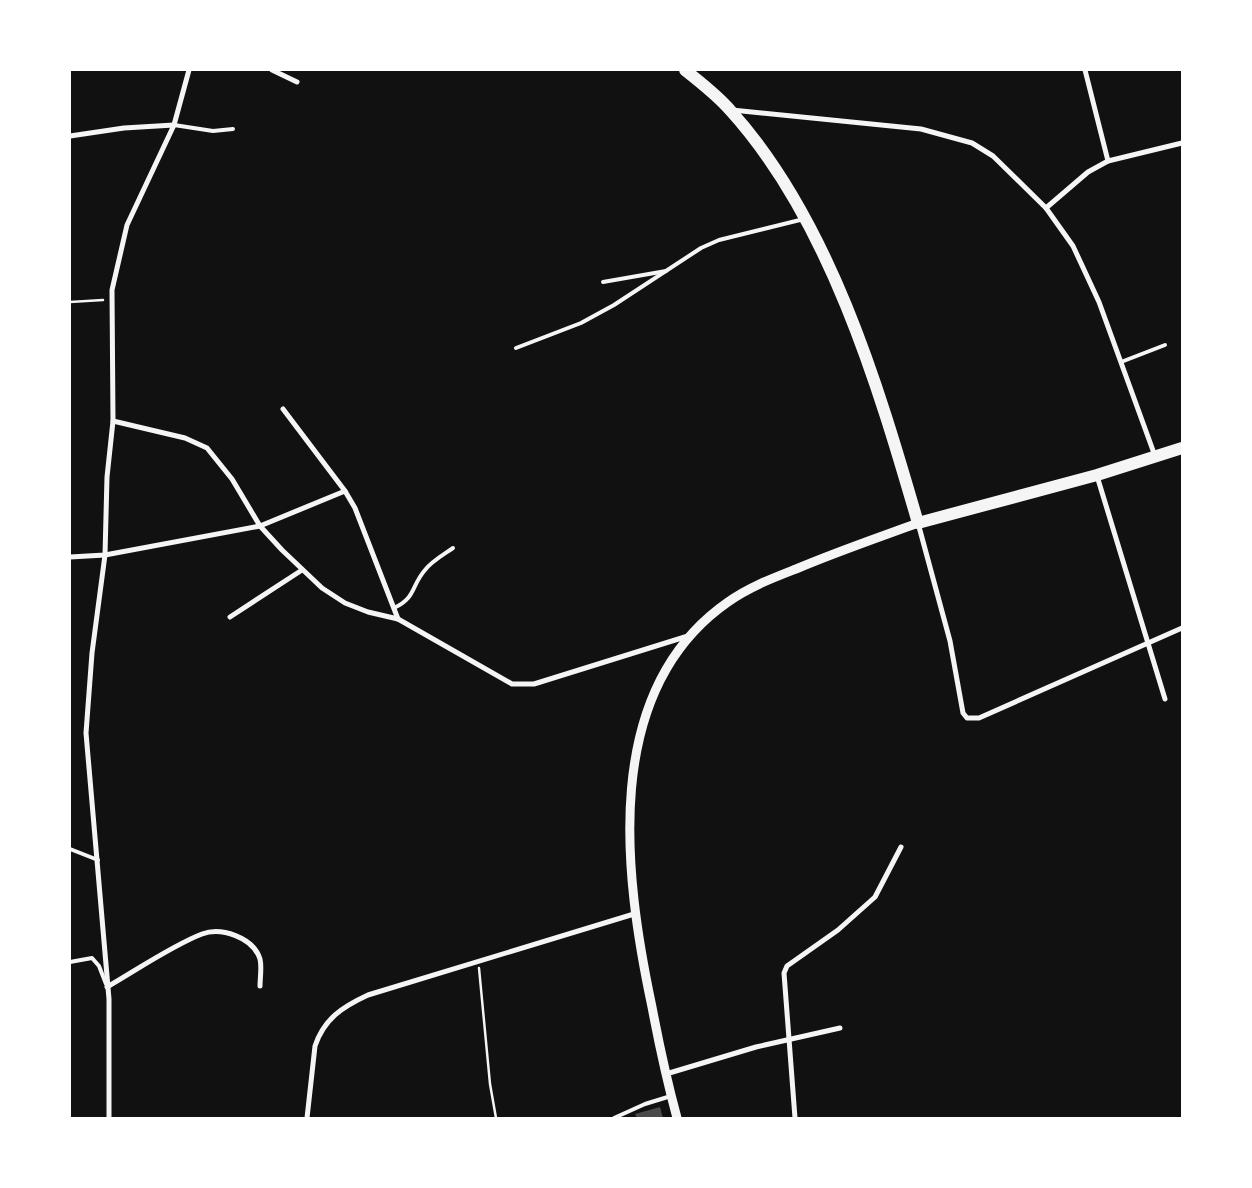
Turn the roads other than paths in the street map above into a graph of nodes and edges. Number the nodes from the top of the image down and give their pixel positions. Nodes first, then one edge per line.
1 (189, 70) edge
2 (272, 70) edge
3 (685, 70) edge
4 (1085, 70) edge
5 (297, 82) dead end
6 (730, 110) junction
7 (174, 125) junction
8 (233, 129) dead end
9 (70, 136) edge
10 (1182, 143) edge
11 (1108, 161) junction
12 (1046, 208) junction
13 (806, 218) junction
14 (668, 271) junction
15 (603, 282) dead end
16 (1165, 345) dead end
17 (516, 348) dead end
18 (1121, 362) junction
19 (283, 409) dead end
20 (113, 421) junction
21 (1182, 448) edge
22 (1155, 457) junction
23 (1097, 475) junction
24 (345, 491) junction
25 (918, 524) junction
26 (260, 526) junction
27 (453, 548) dead end
28 (105, 555) junction
29 (70, 557) edge
30 (302, 570) junction
31 (394, 608) junction
32 (230, 617) dead end
33 (398, 619) junction
34 (1182, 628) edge
35 (689, 635) junction
36 (1148, 644) junction
37 (1164, 698) dead end
38 (901, 847) dead end
39 (70, 849) edge
40 (98, 860) junction
41 (634, 914) junction
42 (70, 962) edge
43 (260, 986) dead end
44 (107, 987) junction
45 (840, 1028) dead end
46 (790, 1039) junction
47 (666, 1074) junction
48 (671, 1096) junction
49 (109, 1118) edge
50 (307, 1118) edge
51 (614, 1118) edge
52 (677, 1118) edge
53 (795, 1118) edge

1 - 7 street
2 - 5 street
3 - 6 highway
4 - 11 street
6 - 12 street
6 - 13 highway
7 - 8 lane
7 - 9 street
7 - 20 street
10 - 11 street
11 - 12 street
12 - 18 street
13 - 14 lane
13 - 25 highway
14 - 15 lane
14 - 17 lane
16 - 18 lane
18 - 22 street
19 - 24 street
20 - 26 street
20 - 28 street
21 - 22 highway
22 - 23 highway
23 - 25 highway
23 - 36 street
24 - 26 street
24 - 31 street
25 - 35 street
25 - 36 street
26 - 28 street
26 - 30 street
27 - 31 lane
28 - 29 street
28 - 40 street
30 - 32 street
30 - 33 street
31 - 33 street
33 - 35 street
34 - 36 street
35 - 41 street
36 - 37 street
38 - 46 street
39 - 40 lane
40 - 44 street
41 - 47 street
41 - 50 street
42 - 44 lane
43 - 44 street
44 - 49 street
45 - 46 street
46 - 47 street
46 - 53 street
47 - 48 street
48 - 51 lane
48 - 52 street

